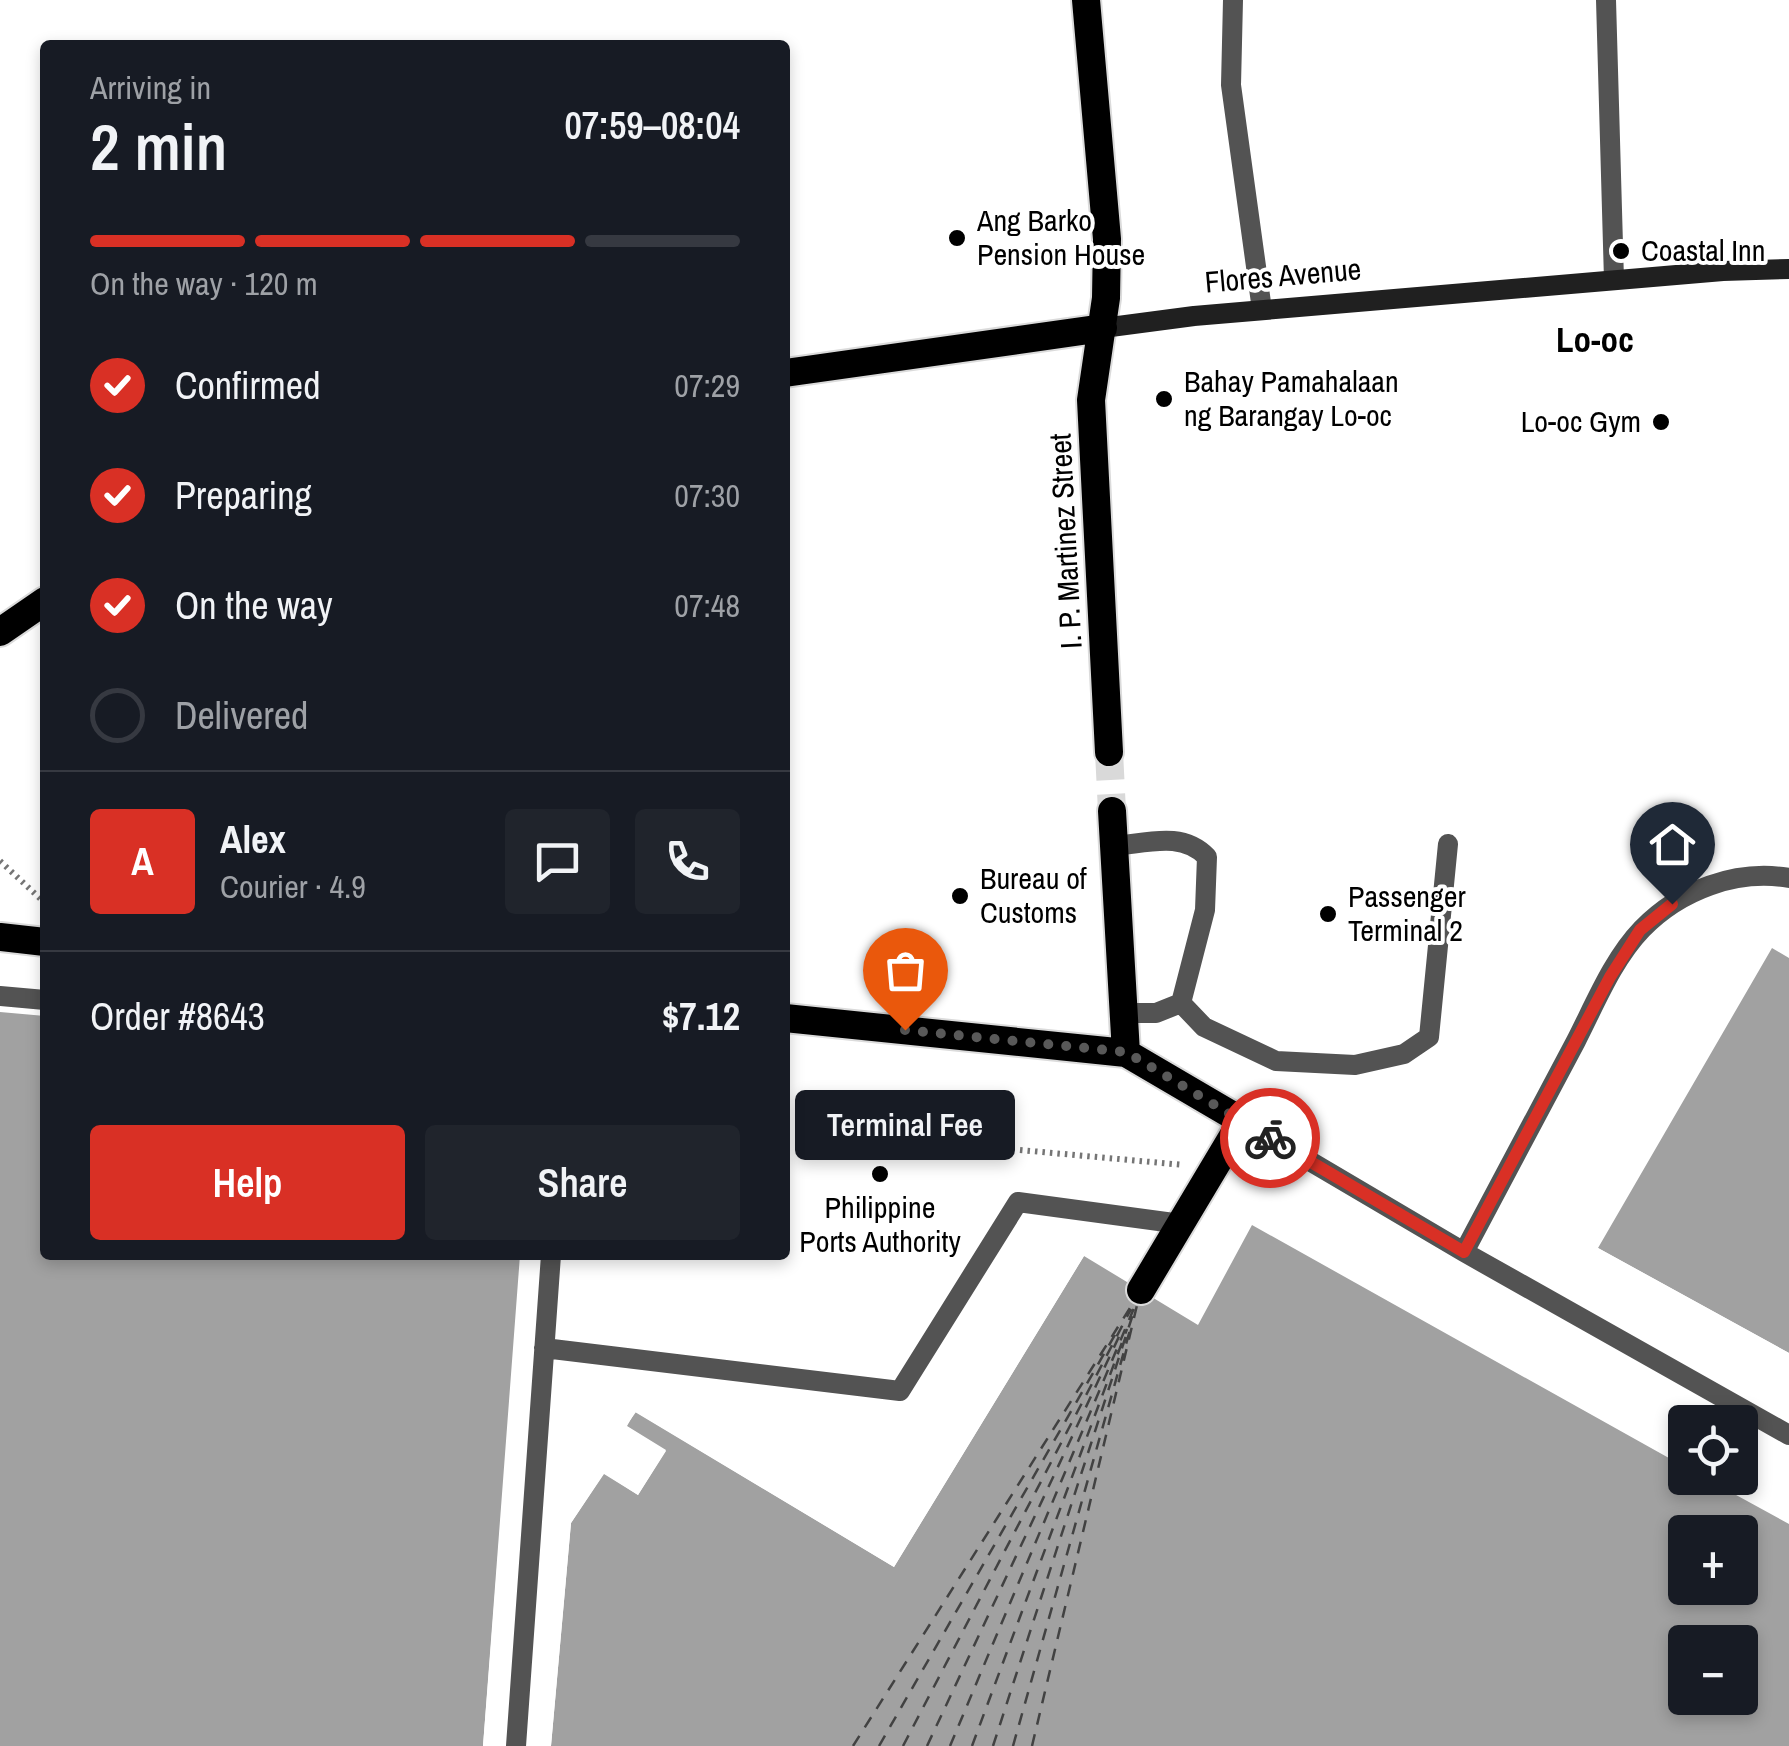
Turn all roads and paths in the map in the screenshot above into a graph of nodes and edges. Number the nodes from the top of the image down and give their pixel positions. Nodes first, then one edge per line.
1 (1086, 0) edge
2 (1234, 0) edge
3 (1606, 0) edge
4 (1789, 269) edge
5 (1614, 280) junction
6 (1262, 310) junction
7 (1103, 328) junction
8 (790, 372) edge
9 (40, 605) edge
10 (0, 632) edge
11 (1109, 752) tunnel mouth
12 (1112, 811) tunnel mouth
13 (1448, 844) dead end
14 (1114, 846) junction
15 (0, 861) edge
16 (1789, 878) edge
17 (40, 898) edge
18 (0, 937) edge
19 (40, 941) edge
20 (0, 996) edge
21 (40, 1000) edge
22 (1181, 1003) junction
23 (1126, 1014) junction
24 (790, 1018) edge
25 (1126, 1052) junction
26 (1242, 1122) junction
27 (1020, 1150) dead end
28 (1215, 1168) junction
29 (1181, 1224) junction
30 (1464, 1252) junction
31 (551, 1260) edge
32 (1141, 1290) dead end
33 (544, 1348) junction
34 (1789, 1436) edge
35 (516, 1746) edge

1 - 7 highway, I. P. Martinez Street
2 - 6 street
3 - 5 street
4 - 5 main road, Flores Avenue
5 - 6 main road, Flores Avenue
6 - 7 main road, Flores Avenue
7 - 8 highway, Flores Avenue
7 - 11 highway, I. P. Martinez Street
9 - 10 highway
12 - 14 highway
13 - 22 street
14 - 22 street
14 - 23 highway
15 - 17 path
16 - 30 street
18 - 19 highway
20 - 21 street
22 - 23 street
23 - 25 highway
24 - 25 highway
25 - 26 highway
26 - 28 highway
26 - 30 street
27 - 28 path
28 - 29 highway
29 - 32 highway
29 - 33 street
30 - 34 street
31 - 33 street
33 - 35 street

